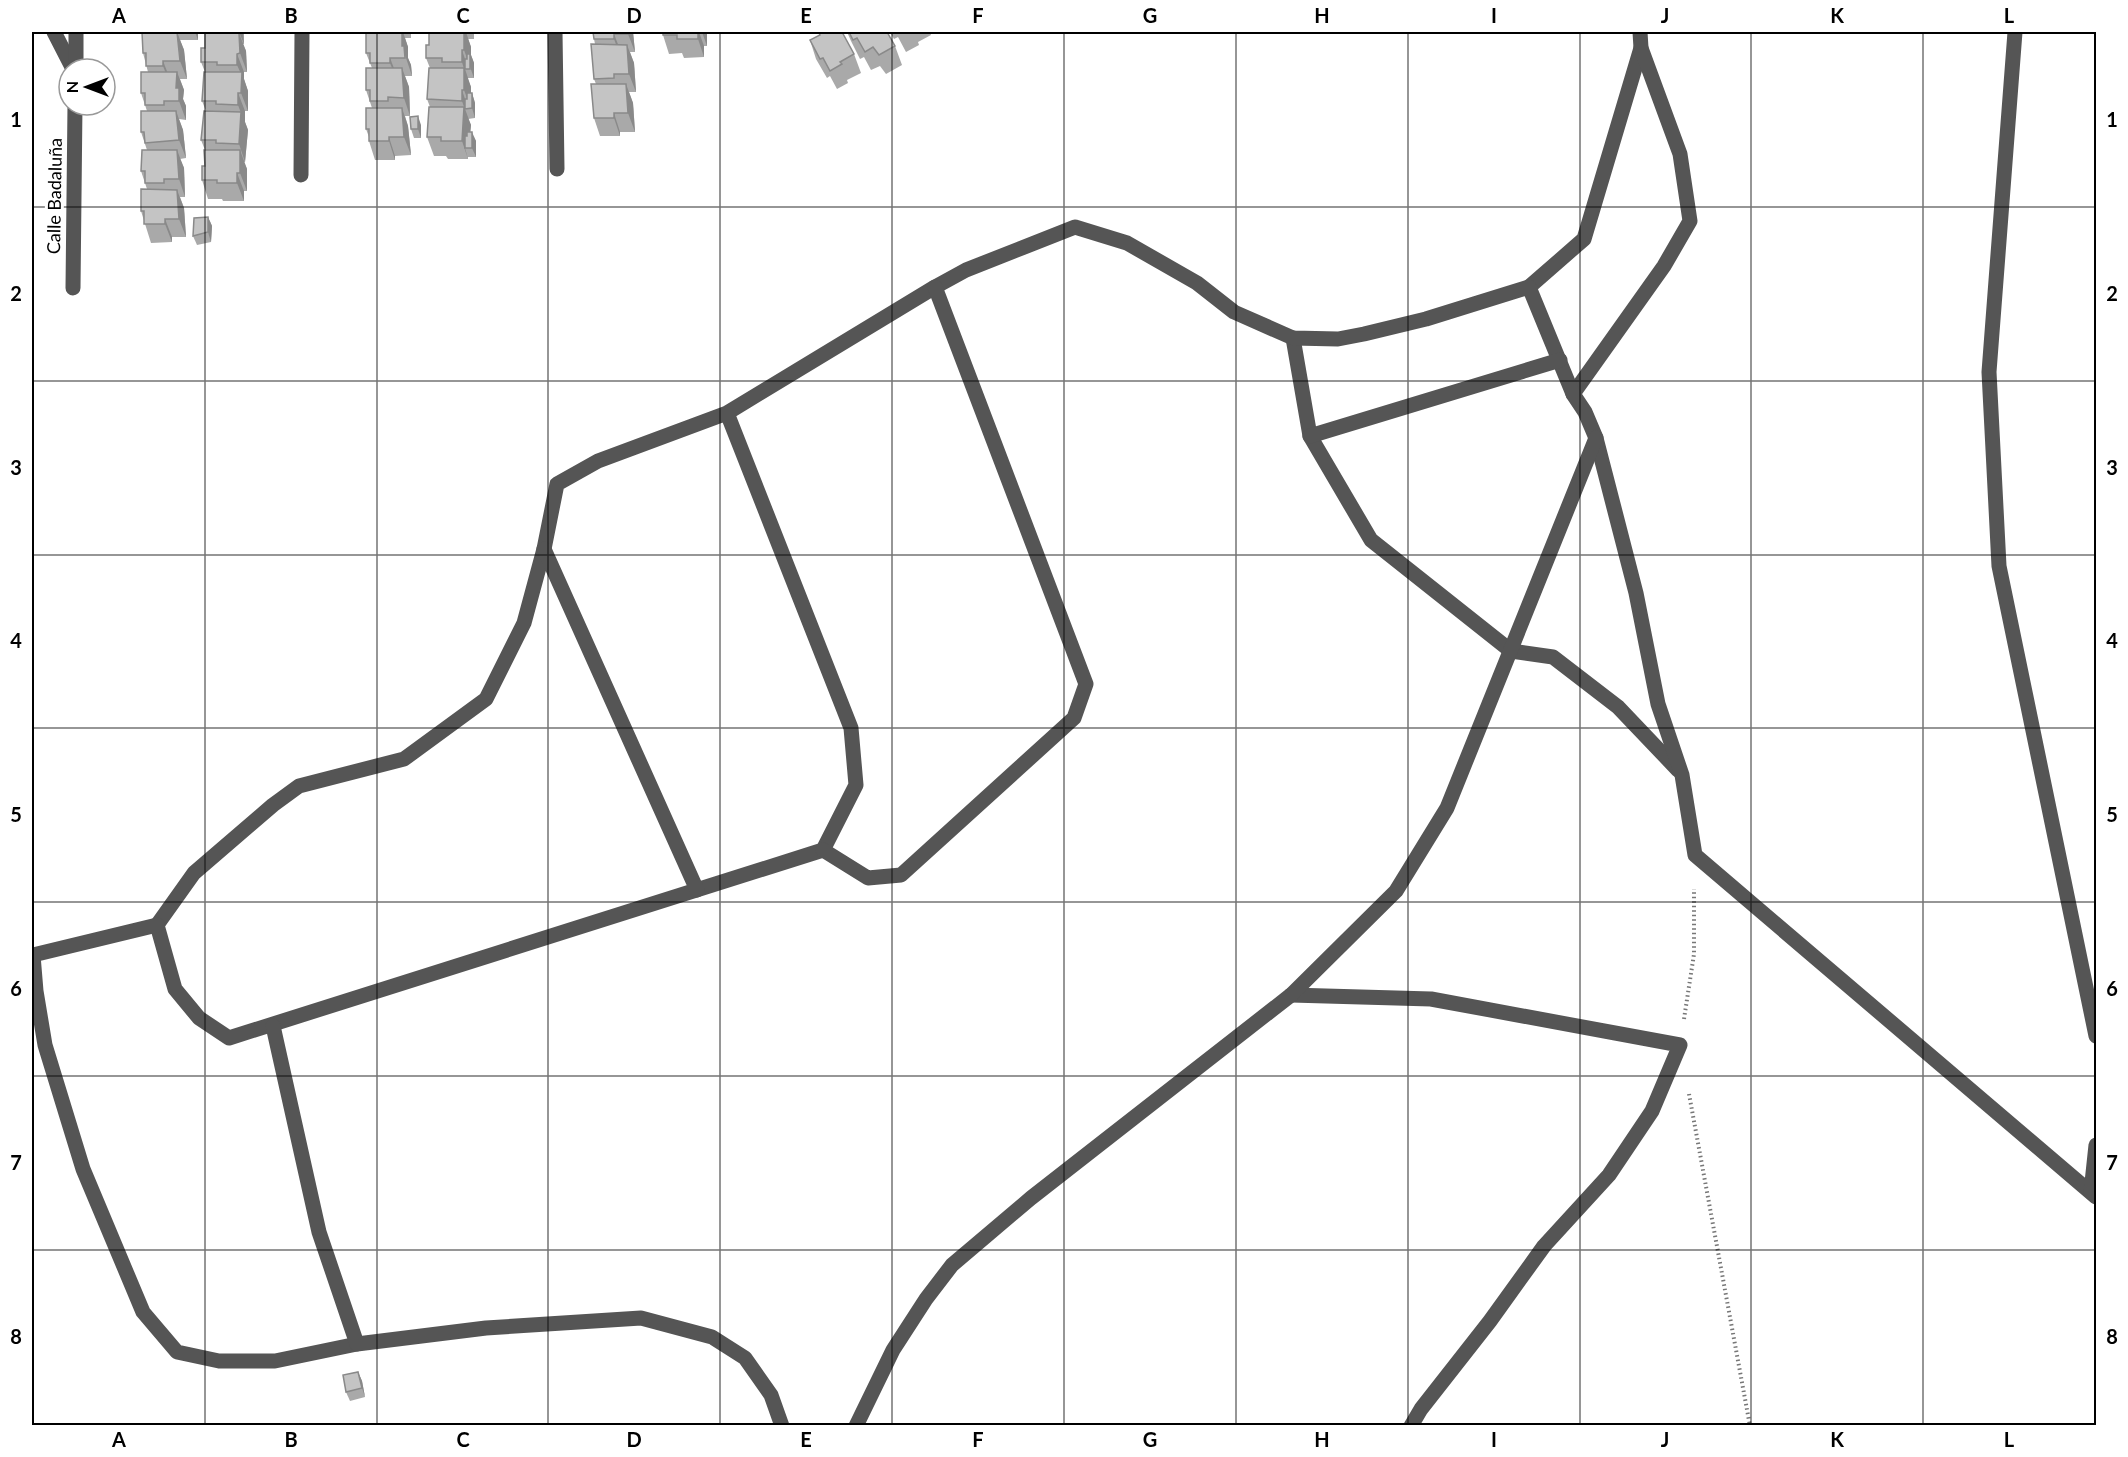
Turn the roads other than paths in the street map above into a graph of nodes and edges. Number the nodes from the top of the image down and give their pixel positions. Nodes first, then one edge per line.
1 (54, 32) edge
2 (76, 32) edge
3 (302, 32) edge
4 (555, 32) edge
5 (1640, 32) edge
6 (2015, 32) edge
7 (1641, 48) junction
8 (68, 57) edge
9 (75, 57) edge
10 (75, 117) edge
11 (557, 169) dead end
12 (301, 175) dead end
13 (935, 286) junction
14 (1529, 286) junction
15 (73, 288) dead end
16 (1293, 338) junction
17 (1560, 360) junction
18 (1573, 394) junction
19 (727, 413) junction
20 (1310, 436) junction
21 (1596, 438) junction
22 (544, 549) junction
23 (1511, 651) junction
24 (1682, 775) junction
25 (823, 850) junction
26 (697, 890) junction
27 (157, 925) junction
28 (1290, 995) junction
29 (273, 1026) junction
30 (2097, 1036) edge
31 (2097, 1145) edge
32 (2094, 1194) edge
33 (357, 1344) junction
34 (782, 1425) edge
35 (856, 1425) edge
36 (1411, 1425) edge

1 - 8 street
2 - 9 street
3 - 12 street
4 - 11 street
5 - 7 street
6 - 30 street
7 - 14 street
7 - 18 street
10 - 15 street, Calle Badaluña
13 - 16 street
13 - 19 street
13 - 25 street
14 - 16 street
14 - 17 street
16 - 20 street
17 - 18 street
17 - 20 street
18 - 21 street
19 - 22 street
19 - 25 street
20 - 23 street
21 - 23 street
21 - 24 street
22 - 26 street
22 - 27 street
23 - 24 street
23 - 28 street
24 - 32 street
25 - 26 street
26 - 29 street
27 - 29 street
27 - 33 street
28 - 35 street
28 - 36 street
29 - 33 street
31 - 32 street
33 - 34 street

